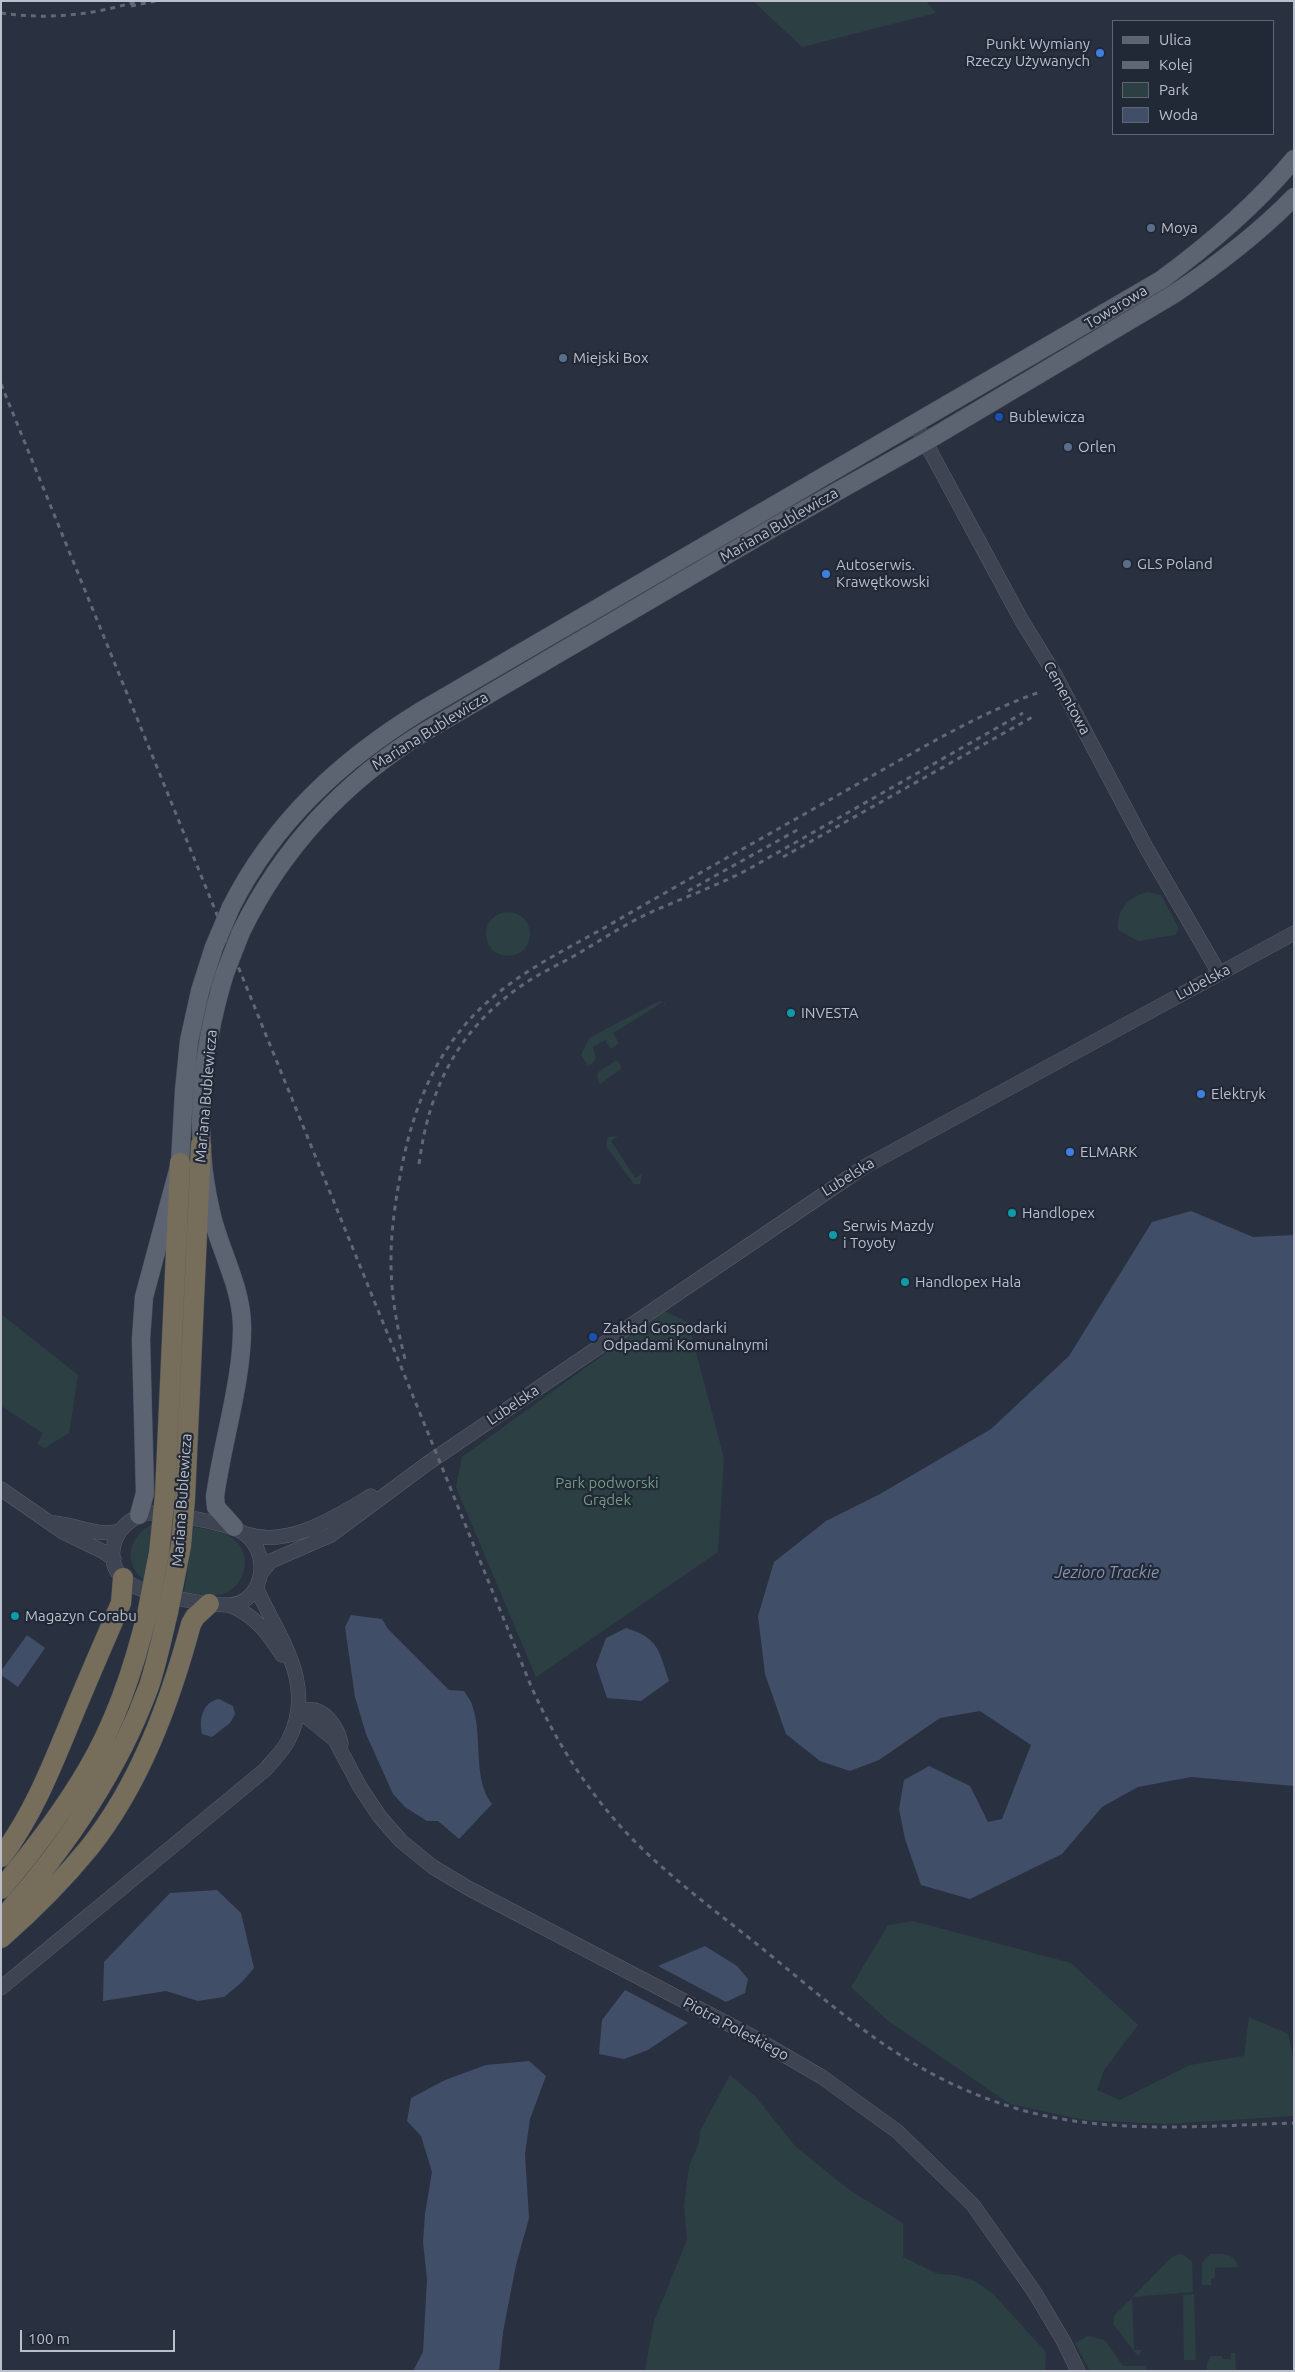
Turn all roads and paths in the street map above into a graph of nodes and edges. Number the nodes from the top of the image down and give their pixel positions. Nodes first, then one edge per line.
1 (1294, 159) edge
2 (1294, 197) edge
3 (915, 423) junction
4 (925, 442) junction
5 (1294, 933) edge
6 (1219, 973) junction
7 (201, 1145) junction
8 (180, 1163) junction
9 (428, 1463) junction
10 (1, 1489) edge
11 (175, 1496) junction
12 (139, 1515) junction
13 (51, 1523) junction
14 (120, 1531) junction
15 (240, 1531) junction
16 (114, 1559) junction
17 (261, 1573) junction
18 (123, 1578) junction
19 (256, 1587) junction
20 (209, 1604) junction
21 (229, 1605) junction
22 (298, 1710) junction
23 (1, 1856) edge
24 (1, 1889) edge
25 (1, 1920) edge
26 (1, 1938) edge
27 (1, 1988) edge
28 (1078, 2371) edge

1 - 3 main road, Towarowa
2 - 4 main road, Towarowa
3 - 4 street, Cementowa
3 - 8 main road, Mariana Bublewicza, bridge
4 - 6 street, Cementowa
4 - 7 main road, Mariana Bublewicza, bridge
5 - 6 street, Lubelska
6 - 9 street, Lubelska
7 - 11 highway, Mariana Bublewicza
7 - 15 main road
8 - 11 highway, Mariana Bublewicza
8 - 12 main road
9 - 15 street, Lubelska
9 - 17 street, Lubelska
10 - 13 street
11 - 24 highway, Mariana Bublewicza, bridge
11 - 25 highway, Mariana Bublewicza, bridge
12 - 14 street
12 - 15 street
13 - 14 street
13 - 16 street
14 - 16 street
15 - 17 street
16 - 18 street
17 - 19 street
18 - 20 street
18 - 23 highway
19 - 21 street
19 - 22 street
20 - 21 street
20 - 26 highway
21 - 22 street
22 - 27 street
22 - 28 street, Piotra Poleskiego

